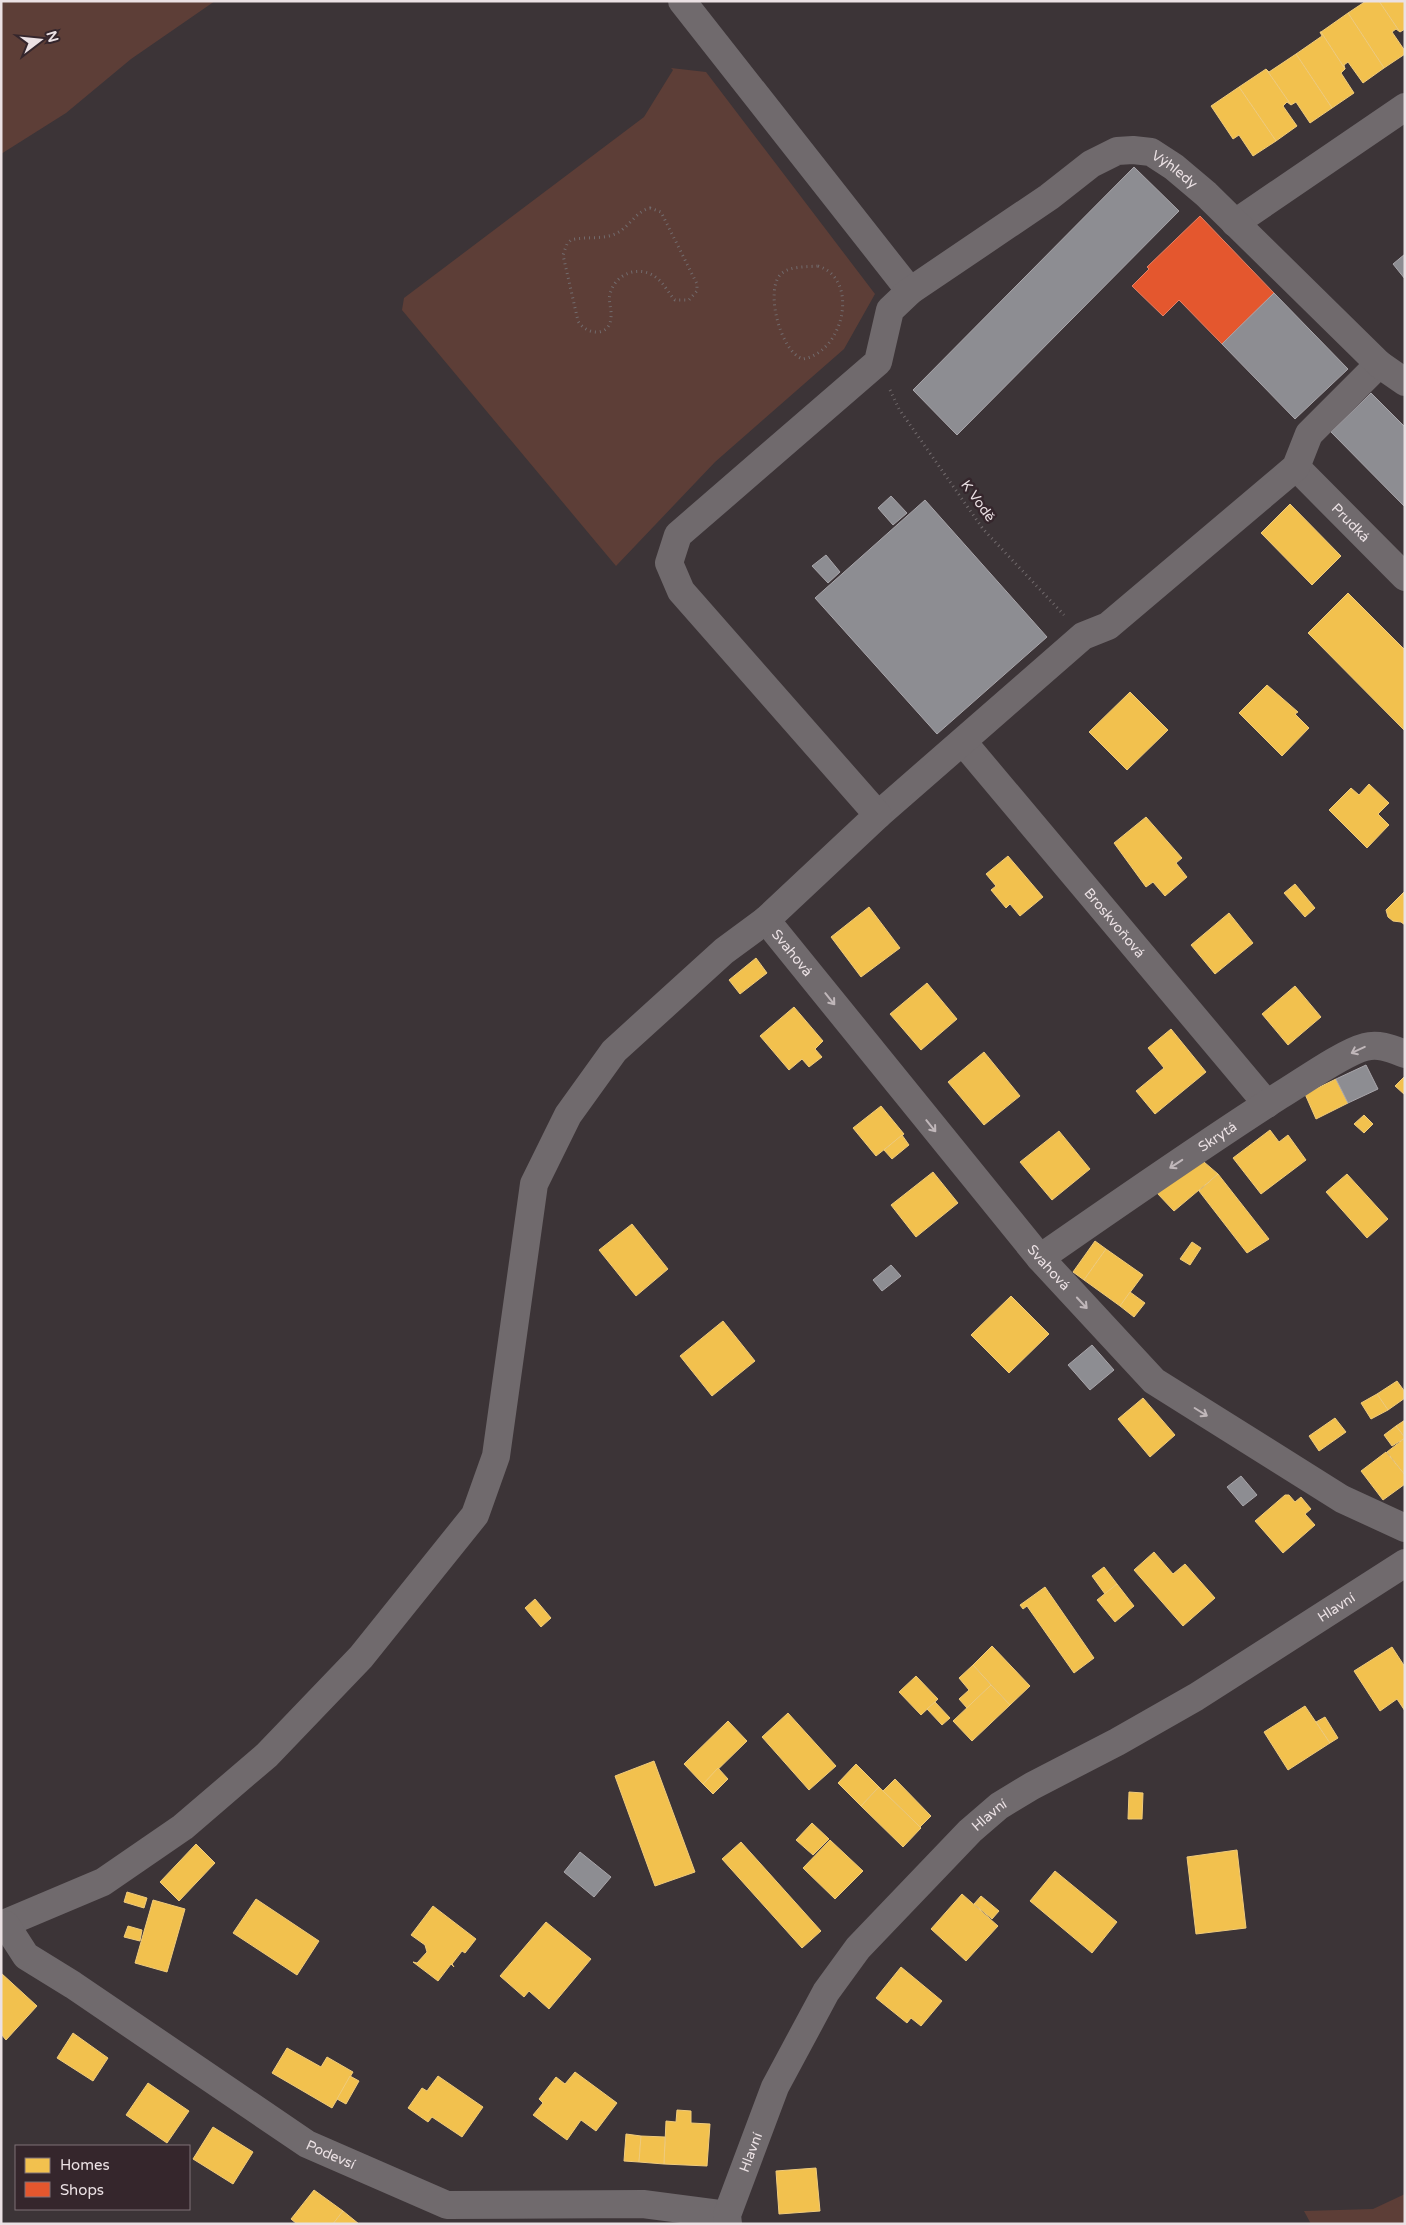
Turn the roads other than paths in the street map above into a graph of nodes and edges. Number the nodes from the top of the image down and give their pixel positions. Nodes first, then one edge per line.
1 (682, 1) edge
2 (1405, 107) edge
3 (1235, 223) junction
4 (910, 291) junction
5 (1379, 364) junction
6 (1405, 382) edge
7 (1296, 466) junction
8 (1405, 577) edge
9 (963, 742) junction
10 (878, 815) junction
11 (766, 920) junction
12 (1405, 1054) edge
13 (1267, 1104) junction
14 (1040, 1258) junction
15 (1405, 1528) edge
16 (1405, 1562) edge
17 (4, 1925) edge
18 (446, 2214) edge
19 (728, 2219) edge

1 - 4 street
2 - 3 street
3 - 4 street, Výhledy
3 - 5 street, Výhledy
4 - 10 street, Výhledy
5 - 6 street, Výhledy
5 - 7 street
7 - 8 street, Prudká
7 - 9 street
9 - 10 street
9 - 13 street, Broskvoňová
10 - 11 street
11 -> 14 street, Svahová
11 - 17 street
12 -> 13 street, Skrytá
13 -> 14 street, Skrytá
14 -> 15 street, Svahová
16 - 19 street, Hlavní
17 - 18 street, Podevsí
18 - 19 street, Podevsí

